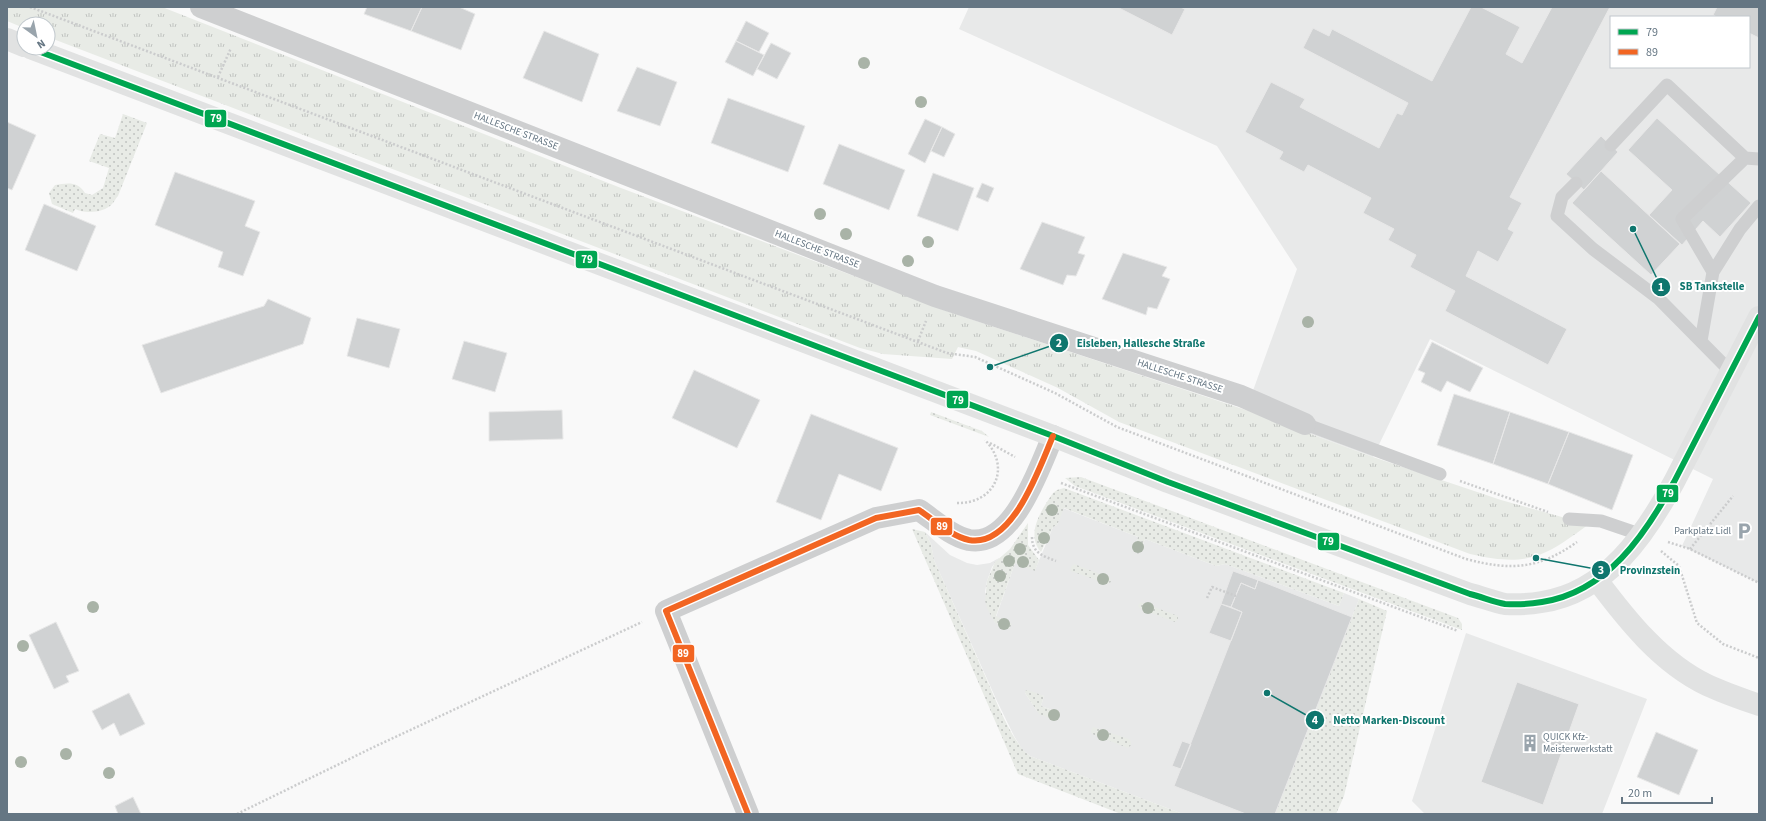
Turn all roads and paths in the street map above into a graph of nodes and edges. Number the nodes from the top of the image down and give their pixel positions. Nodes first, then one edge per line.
1 (30, 7) edge
2 (201, 7) edge
3 (242, 23) junction
4 (51, 56) edge
5 (218, 77) junction
6 (1610, 145) dead end
7 (1746, 158) junction
8 (1759, 159) edge
9 (1576, 183) dead end
10 (1759, 206) edge
11 (1713, 272) junction
12 (1759, 317) edge
13 (1701, 341) junction
14 (1731, 372) junction
15 (1305, 424) joint
16 (1053, 436) junction
17 (978, 437) dead end
18 (985, 440) junction
19 (1038, 470) junction
20 (1440, 474) joint
21 (1733, 496) dead end
22 (919, 510) junction
23 (1569, 519) joint
24 (1032, 534) dead end
25 (1642, 535) junction
26 (1579, 541) dead end
27 (1690, 549) junction
28 (1056, 561) dead end
29 (1597, 580) junction
30 (1759, 583) edge
31 (1236, 596) dead end
32 (1207, 598) dead end
33 (666, 611) junction
34 (1458, 631) dead end
35 (1759, 658) edge
36 (1759, 705) edge
37 (237, 814) edge
38 (748, 814) edge

1 - 5 path
2 - 3 street, HALLESCHE STRASSE
3 - 5 path
3 - 15 street, HALLESCHE STRASSE
4 - 16 main road
5 - 26 path
6 - 7 lane
7 - 8 lane
7 - 11 lane
9 - 13 lane
10 - 11 lane
11 - 13 lane
12 - 14 main road
13 - 14 lane
14 - 25 main road
15 - 20 lane, HALLESCHE STRASSE
16 - 19 street
16 - 29 main road
17 - 18 path
18 - 19 path
18 - 22 path
19 - 22 street
19 - 34 path
20 - 23 path
21 - 27 path
22 - 33 street
23 - 25 lane
24 - 28 path
25 - 27 path
25 - 29 main road
25 - 35 path
27 - 30 path
29 - 36 main road
31 - 32 path
33 - 37 path
33 - 38 street

